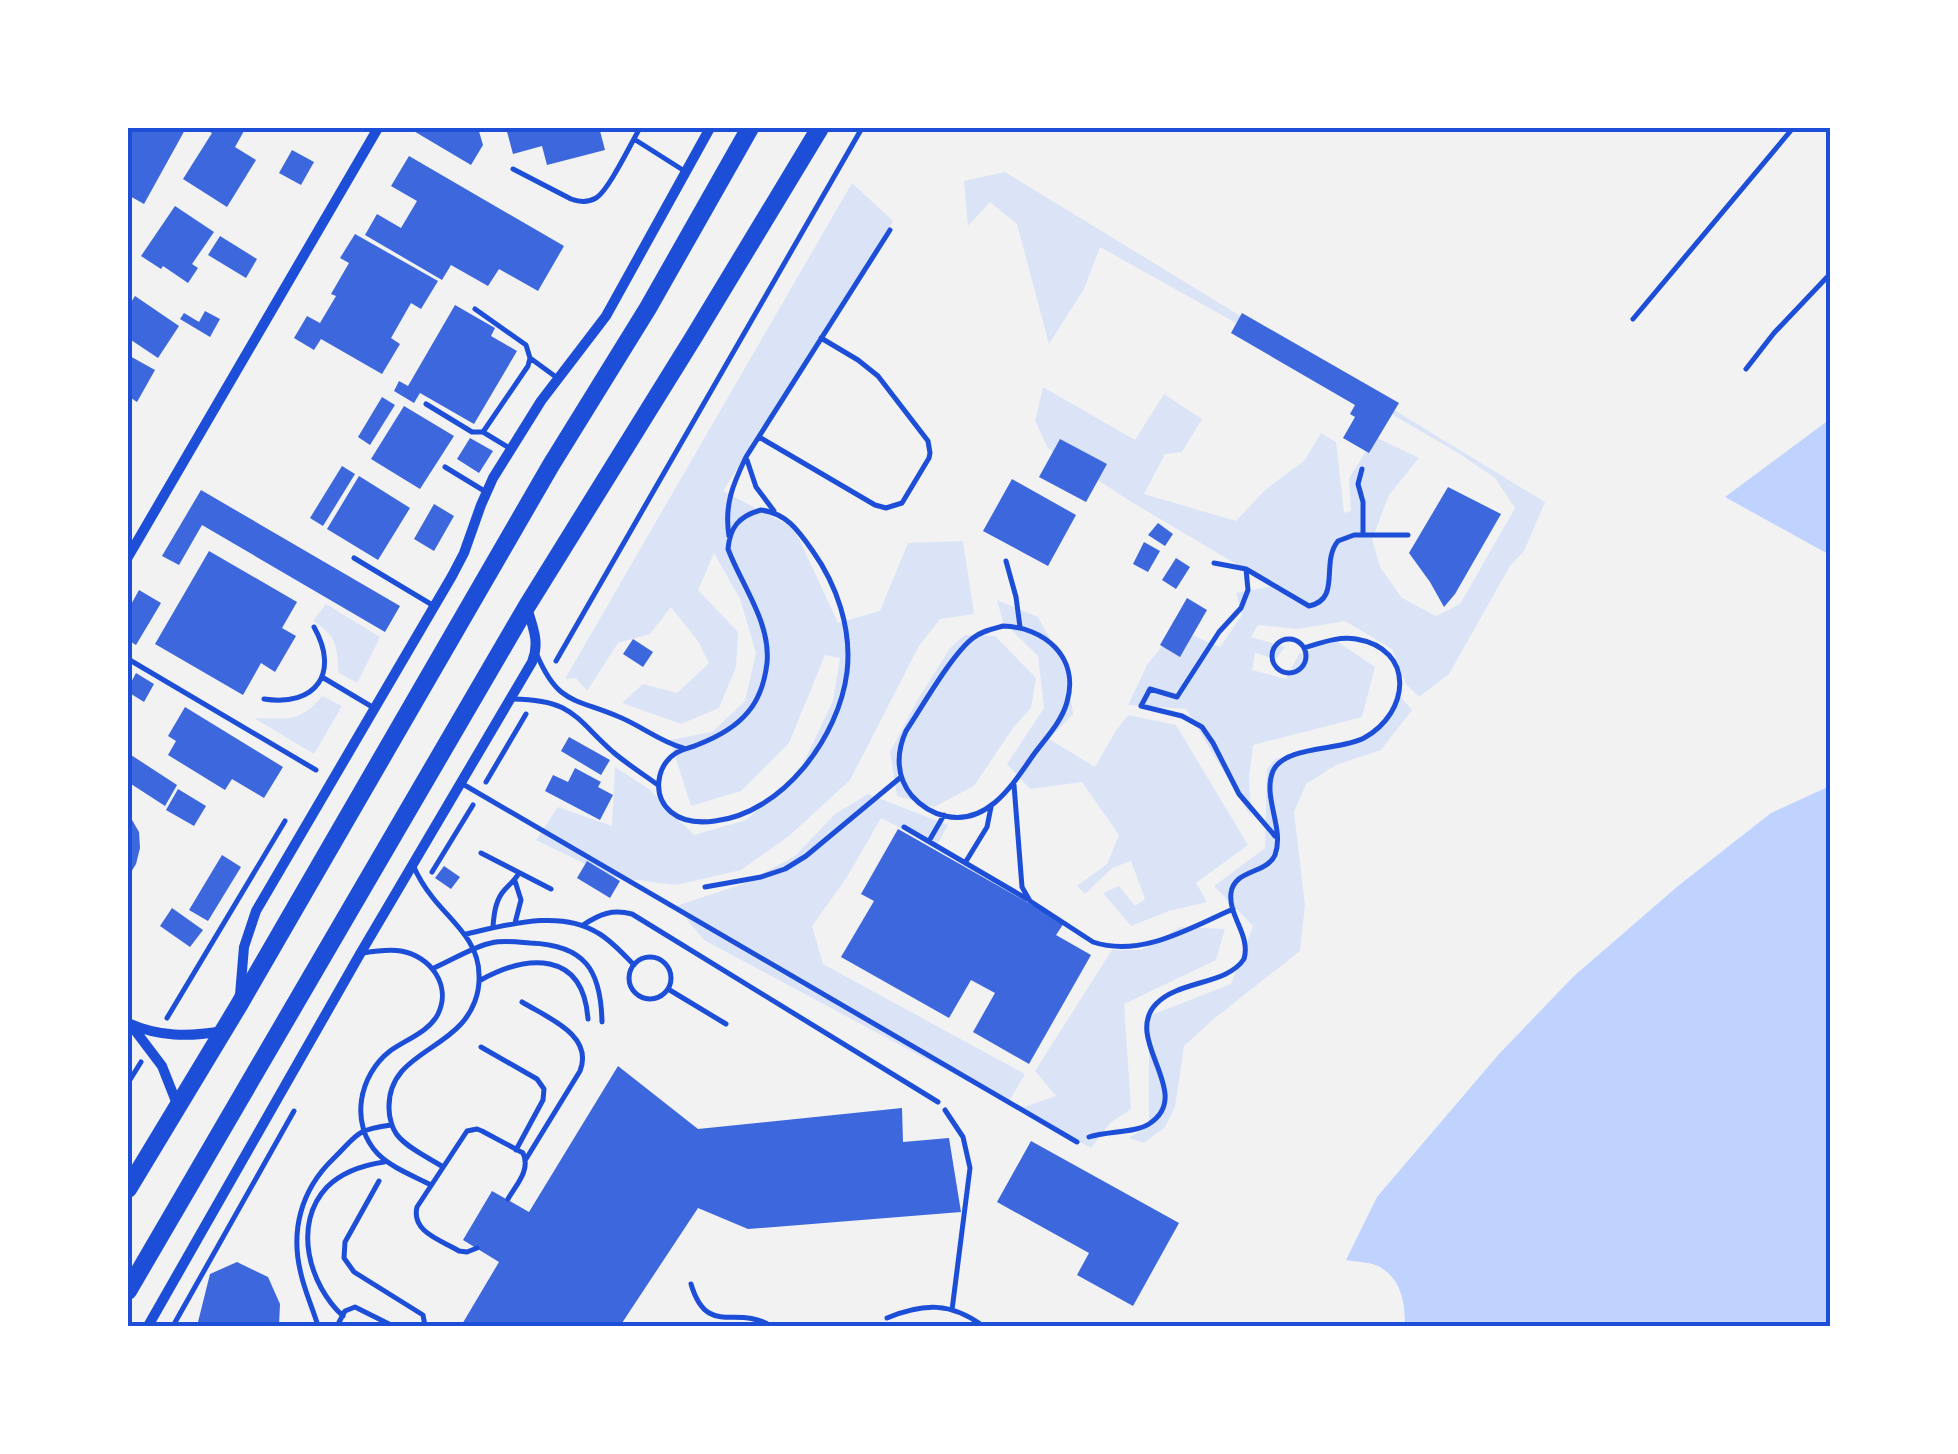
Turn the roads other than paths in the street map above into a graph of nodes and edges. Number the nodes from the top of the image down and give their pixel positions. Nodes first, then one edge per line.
1 (378, 128) edge
2 (640, 128) edge
3 (710, 128) edge
4 (750, 128) edge
5 (820, 128) edge
6 (1793, 128) edge
7 (634, 139) junction
8 (512, 168) dead end
9 (686, 172) junction
10 (890, 230) dead end
11 (476, 309) dead end
12 (1633, 318) dead end
13 (821, 338) junction
14 (530, 358) junction
15 (558, 378) junction
16 (426, 404) dead end
17 (483, 432) junction
18 (759, 437) junction
19 (511, 450) junction
20 (746, 457) junction
21 (445, 468) dead end
22 (486, 492) junction
23 (775, 512) junction
24 (729, 536) junction
25 (128, 557) edge
26 (354, 558) dead end
27 (434, 606) junction
28 (527, 606) junction
29 (314, 628) dead end
30 (536, 654) junction
31 (322, 677) junction
32 (264, 699) dead end
33 (510, 699) junction
34 (374, 708) junction
35 (686, 749) junction
36 (461, 783) junction
37 (659, 786) junction
38 (481, 853) dead end
39 (412, 865) junction
40 (519, 873) junction
41 (516, 881) junction
42 (551, 890) dead end
43 (516, 924) junction
44 (583, 925) junction
45 (492, 928) junction
46 (466, 934) junction
47 (474, 950) junction
48 (360, 954) junction
49 (634, 965) junction
50 (433, 968) junction
51 (479, 981) junction
52 (668, 990) junction
53 (522, 1002) dead end
54 (239, 1005) junction
55 (588, 1019) dead end
56 (602, 1022) dead end
57 (129, 1024) edge
58 (726, 1024) dead end
59 (223, 1031) junction
60 (481, 1047) dead end
61 (938, 1102) road end
62 (178, 1107) junction
63 (392, 1125) junction
64 (364, 1129) junction
65 (1077, 1142) road end
66 (516, 1150) junction
67 (148, 1154) junction
68 (526, 1158) junction
69 (387, 1161) junction
70 (128, 1166) edge
71 (443, 1167) junction
72 (380, 1181) dead end
73 (431, 1185) junction
74 (128, 1189) edge
75 (508, 1199) dead end
76 (478, 1248) dead end
77 (128, 1291) edge
78 (343, 1316) junction
79 (148, 1326) edge
80 (318, 1326) edge
81 (336, 1326) edge
82 (393, 1326) edge
83 (425, 1326) edge

1 - 25 street
2 - 7 lane
3 - 9 street
4 - 54 main road
5 - 28 main road
6 - 12 lane
7 - 8 lane
7 - 9 lane
9 - 15 street
10 - 13 lane
11 - 14 lane
13 - 18 lane
13 - 18 lane
14 - 15 lane
14 - 17 lane
15 - 19 street
16 - 17 lane
17 - 19 lane
18 - 20 lane
19 - 22 street
20 - 23 lane
20 - 24 lane
21 - 22 lane
22 - 27 street
23 - 24 lane
23 - 37 lane
24 - 35 lane
26 - 27 lane
27 - 34 street
28 - 30 street
28 - 77 main road
29 - 31 lane
30 - 33 street
30 - 35 lane
31 - 32 lane
31 - 34 lane
33 - 36 street
33 - 37 lane
34 - 54 street
35 - 37 lane
36 - 39 street
36 - 65 lane
38 - 40 lane
39 - 46 lane
39 - 48 street
40 - 41 lane
40 - 42 lane
41 - 43 lane
41 - 45 lane
43 - 44 lane
43 - 45 lane
44 - 49 lane
44 - 61 lane
45 - 46 lane
46 - 47 lane
47 - 50 lane
47 - 51 lane
47 - 56 lane
48 - 50 lane
48 - 79 street
49 - 52 lane
49 - 52 lane
50 - 64 lane
51 - 55 lane
51 - 63 lane
52 - 58 lane
53 - 68 lane
54 - 59 main road
57 - 59 street
57 - 62 street
59 - 62 main road
60 - 66 lane
62 - 67 main road
63 - 64 lane
63 - 71 lane
64 - 69 lane
64 - 80 lane
66 - 68 lane
66 - 71 lane
67 - 70 street
67 - 74 main road
68 - 75 lane
69 - 73 lane
69 - 78 lane
71 - 73 lane
72 - 83 lane
73 - 76 lane
78 - 81 lane
78 - 82 lane

